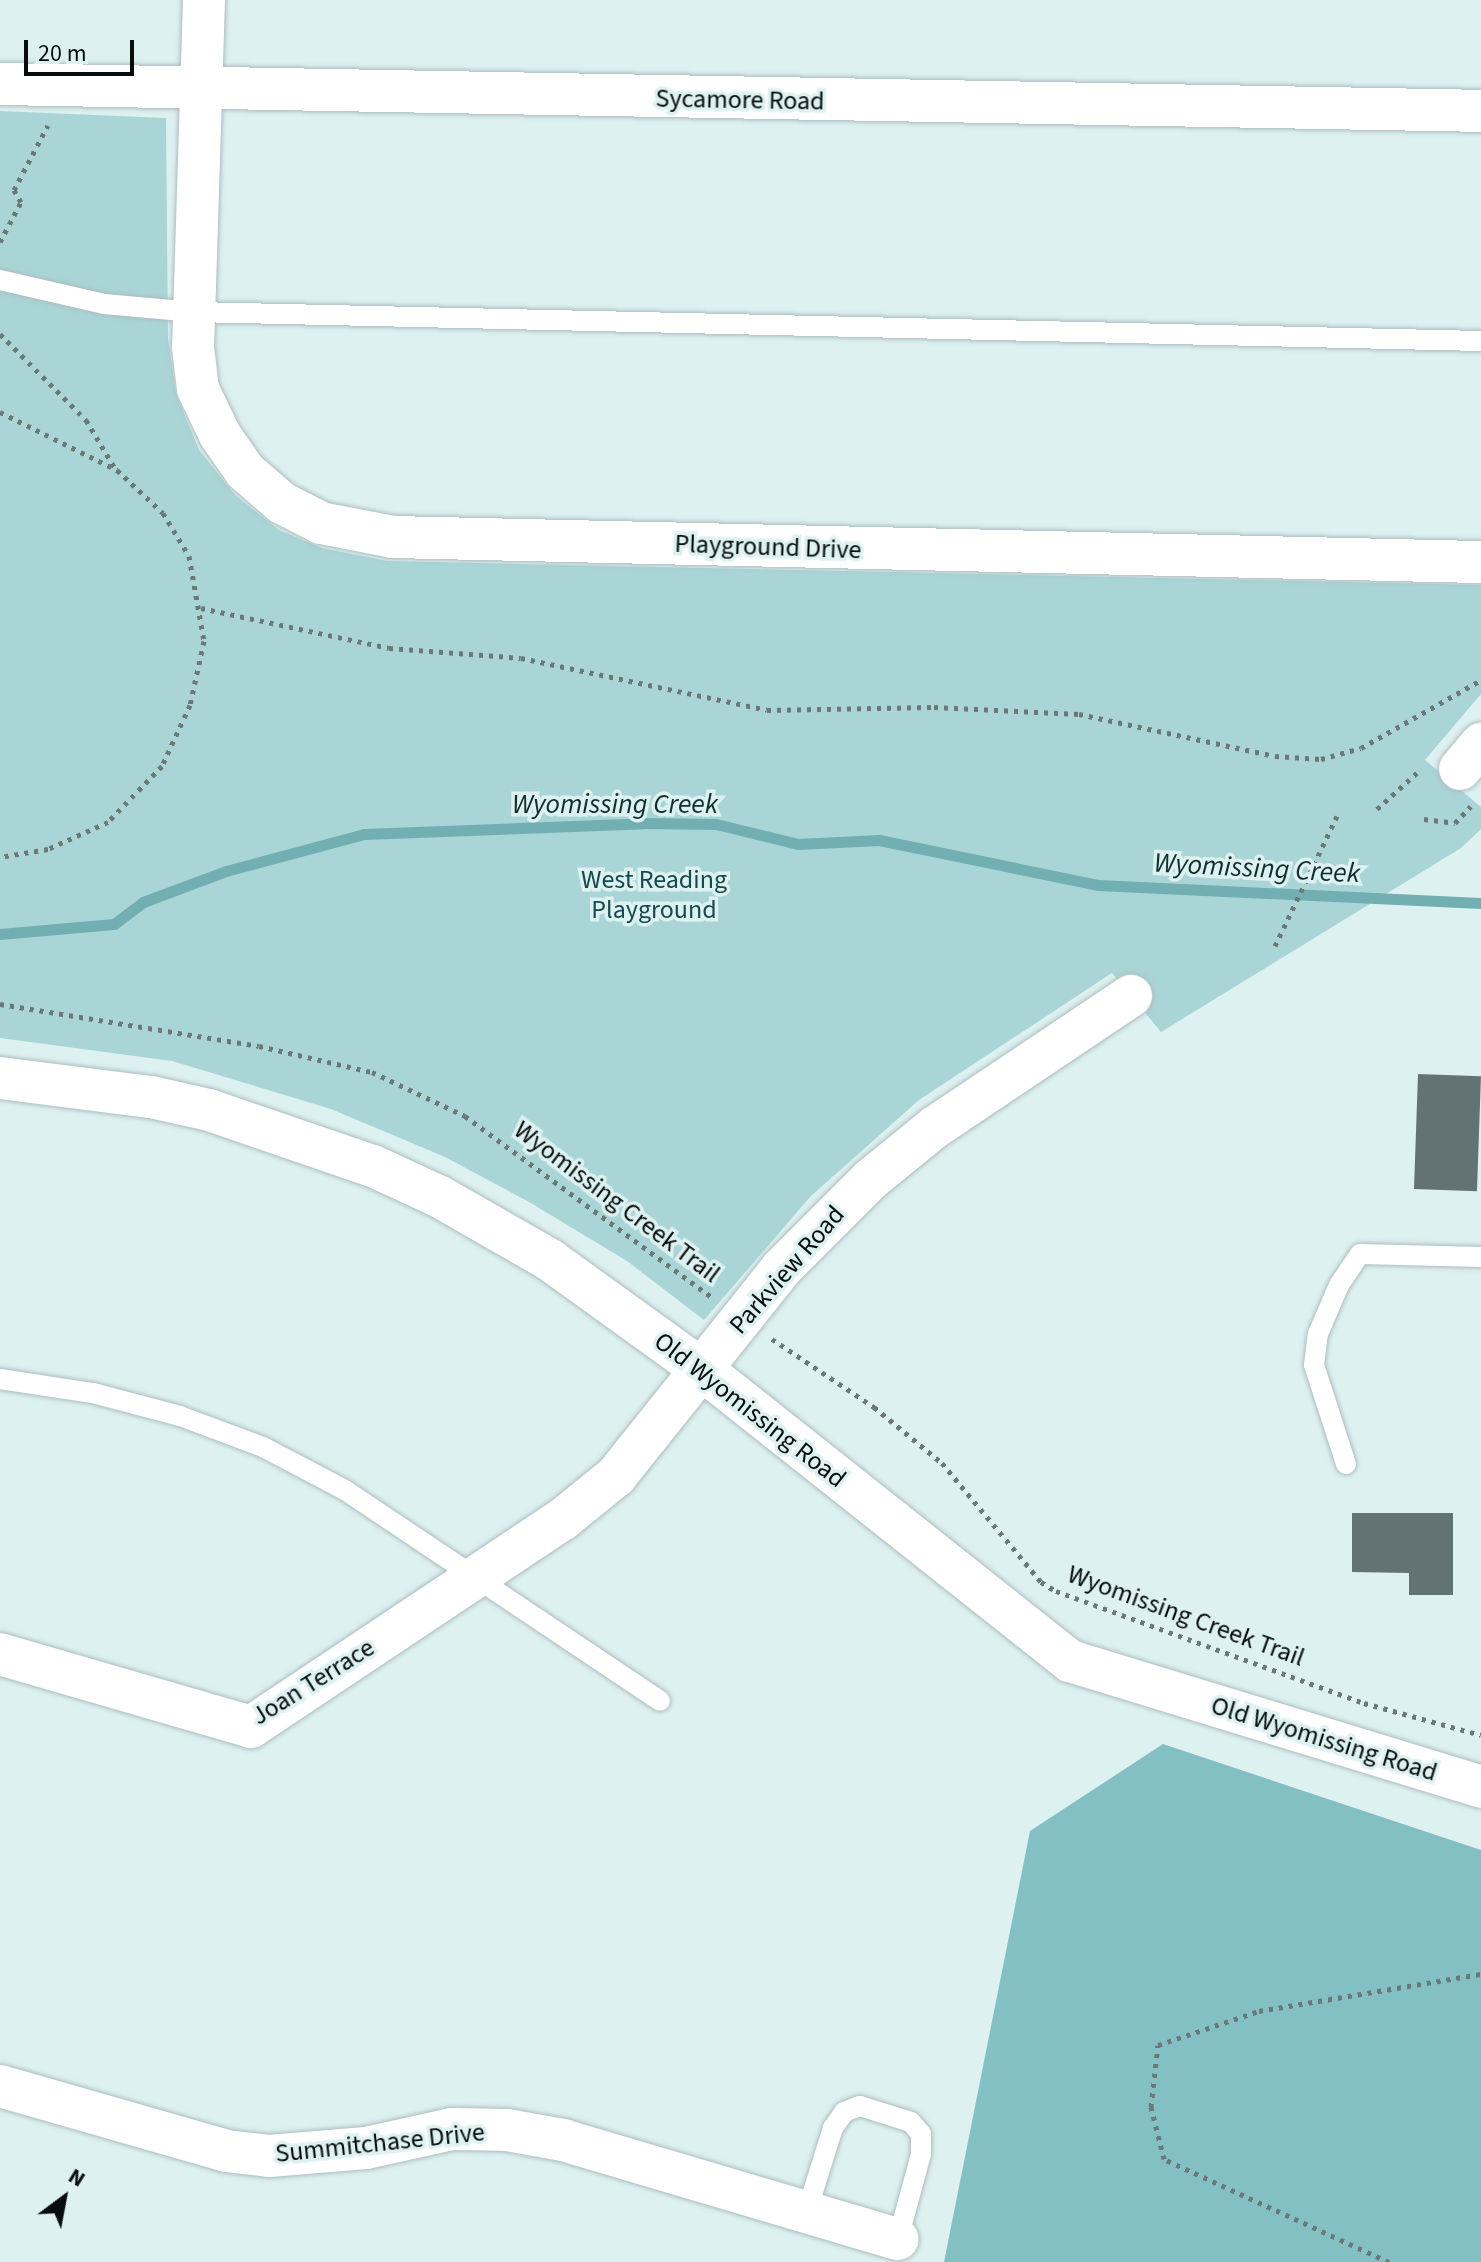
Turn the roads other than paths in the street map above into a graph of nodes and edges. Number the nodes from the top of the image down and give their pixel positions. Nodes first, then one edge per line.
1 (204, 0) edge
2 (0, 84) edge
3 (201, 91) junction
4 (1481, 111) edge
5 (0, 280) edge
6 (194, 312) junction
7 (1481, 341) edge
8 (1481, 562) edge
9 (1131, 996) dead end
10 (0, 1078) edge
11 (1481, 1257) edge
12 (704, 1371) junction
13 (0, 1379) edge
14 (1346, 1464) dead end
15 (473, 1576) junction
16 (0, 1654) edge
17 (660, 1701) dead end
18 (1481, 1787) edge
19 (0, 2086) edge
20 (806, 2214) junction
21 (898, 2239) joint

1 - 3 street, Playground Drive
2 - 3 street, Sycamore Road
3 - 4 street, Sycamore Road
3 - 6 street, Playground Drive
5 - 6 lane
6 - 7 lane
6 - 8 street, Playground Drive
9 - 12 street, Parkview Road
10 - 12 street, Old Wyomissing Road
11 - 14 lane
12 - 15 street, Parkview Road
12 - 18 street, Old Wyomissing Road
13 - 15 lane
15 - 16 street, Joan Terrace
15 - 17 lane
19 - 20 street, Summitchase Drive
20 - 21 street, Summitchase Drive
20 - 21 lane

